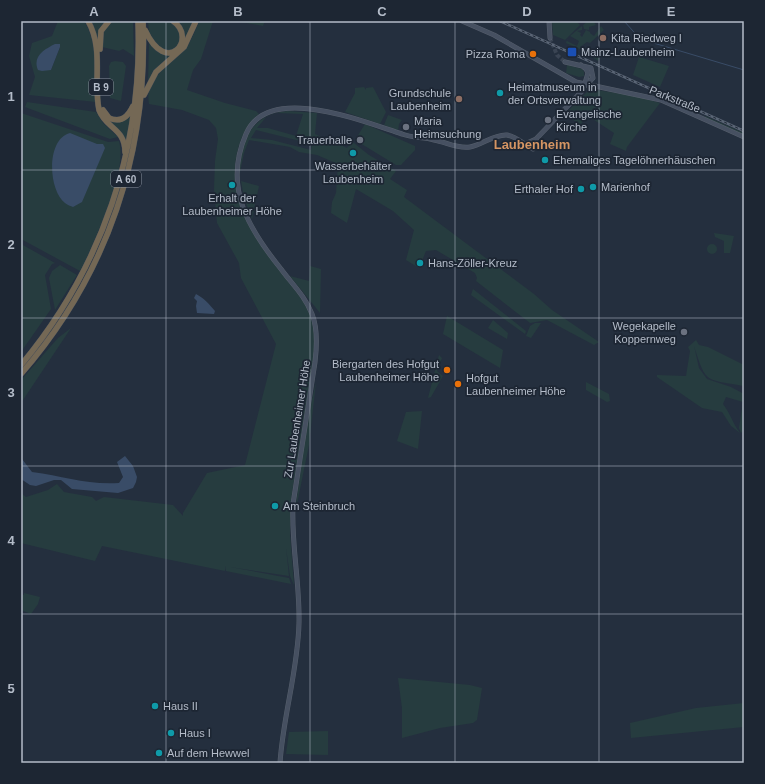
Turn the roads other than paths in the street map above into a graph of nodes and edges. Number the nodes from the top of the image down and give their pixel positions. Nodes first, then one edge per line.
1 (88, 21) edge
2 (108, 21) edge
3 (138, 21) edge
4 (173, 21) edge
5 (196, 21) edge
6 (462, 21) edge
7 (549, 21) edge
8 (144, 24) edge
9 (550, 38) tunnel mouth
10 (565, 62) tunnel mouth
11 (582, 65) junction
12 (593, 78) junction
13 (576, 82) junction
14 (585, 85) junction
15 (605, 89) junction
16 (579, 94) junction
17 (142, 100) junction
18 (135, 103) junction
19 (744, 138) edge
20 (536, 140) junction
21 (525, 144) junction
22 (125, 162) junction
23 (85, 276) junction
24 (21, 366) edge
25 (21, 374) edge
26 (280, 763) edge

1 - 22 highway, A 60
2 - 18 highway, B 9
3 - 18 highway, A 60
4 - 8 highway, A 60
5 - 17 highway
6 - 13 street, Parkstraße
7 - 9 street
8 - 17 highway, A 60
10 - 11 street
11 - 12 street
11 - 14 street
12 - 14 street
12 - 15 street
13 - 14 street, Parkstraße
13 - 16 street
14 - 15 street, Parkstraße
14 - 16 street
15 - 19 street, Parkstraße
16 - 20 street
17 - 23 highway, A 60
18 - 22 highway, A 60
20 - 21 street
20 - 21 street
21 - 26 street, Zur Laubenheimer Höhe
22 - 23 highway, A 60
23 - 24 highway, A 60
23 - 25 highway, A 60

